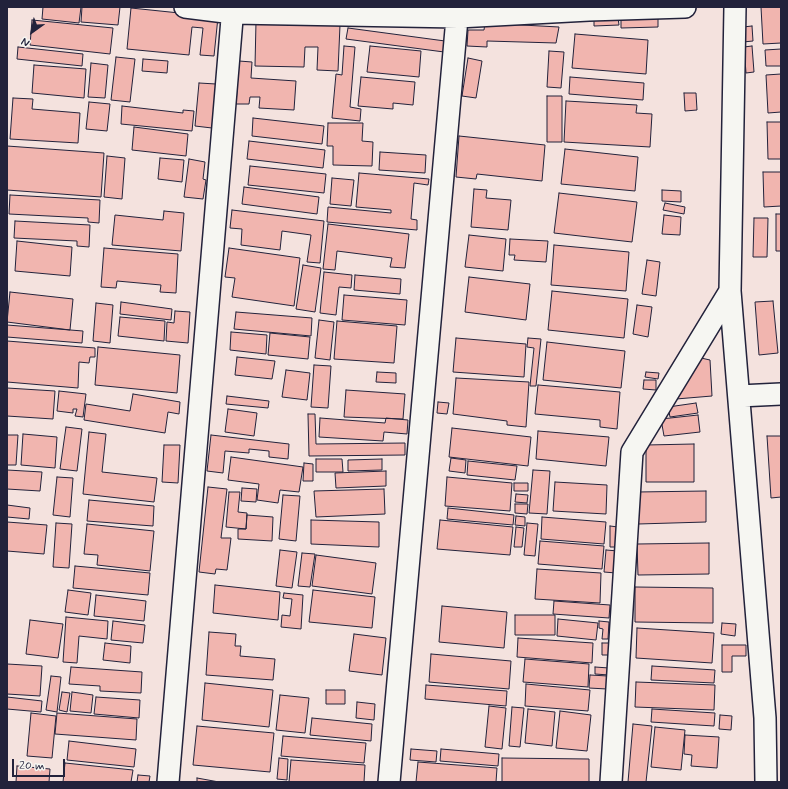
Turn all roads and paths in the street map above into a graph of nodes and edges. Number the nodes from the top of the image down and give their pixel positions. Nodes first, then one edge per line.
1 (185, 7) edge
2 (685, 7) edge
3 (735, 7) edge
4 (233, 10) edge
5 (458, 12) edge
6 (730, 291) junction
7 (781, 394) edge
8 (739, 396) junction
9 (168, 782) edge
10 (389, 782) edge
11 (611, 782) edge
12 (766, 782) edge

1 - 4 street
2 - 5 street
3 - 6 street
4 - 5 street
4 - 9 street
5 - 10 street
6 - 8 street
6 - 11 street
7 - 8 street
8 - 12 street

